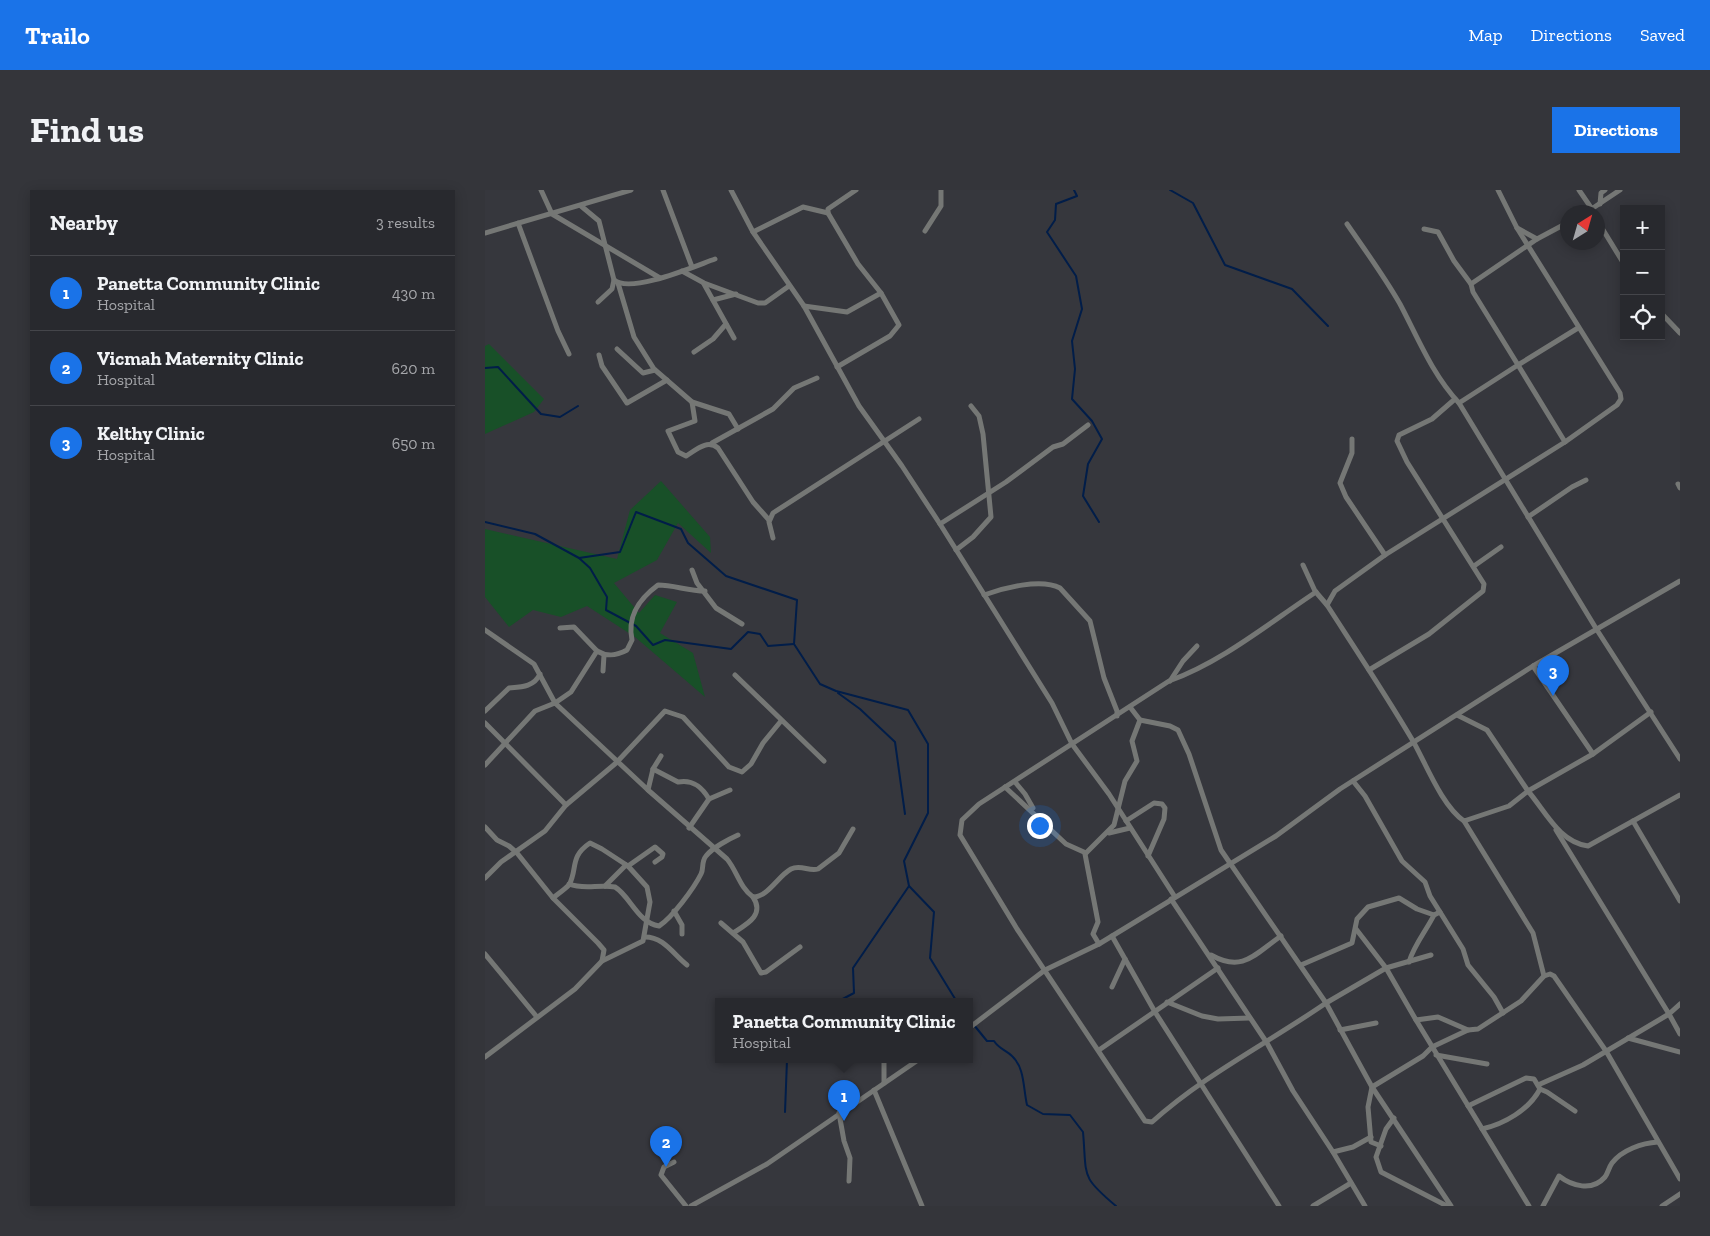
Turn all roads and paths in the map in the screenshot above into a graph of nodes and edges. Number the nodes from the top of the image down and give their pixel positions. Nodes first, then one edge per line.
1 (541, 190) edge
2 (631, 190) edge
3 (663, 190) edge
4 (731, 190) edge
5 (856, 190) edge
6 (941, 190) edge
7 (1497, 190) edge
8 (1579, 190) edge
9 (1605, 190) edge
10 (1620, 190) edge
11 (1600, 204) joint
12 (1587, 205) edge
13 (581, 206) junction
14 (828, 213) junction
15 (552, 214) junction
16 (518, 223) junction
17 (1347, 224) dead end
18 (1560, 227) edge
19 (1517, 228) junction
20 (1425, 229) dead end
21 (925, 231) dead end
22 (485, 232) edge
23 (753, 232) junction
24 (1605, 233) edge
25 (1537, 240) junction
26 (1527, 246) junction
27 (607, 247) junction
28 (1620, 257) edge
29 (715, 259) dead end
30 (692, 267) junction
31 (682, 271) junction
32 (660, 278) junction
33 (616, 282) junction
34 (704, 283) junction
35 (1471, 284) junction
36 (789, 286) junction
37 (736, 294) junction
38 (881, 294) junction
39 (713, 300) junction
40 (598, 302) dead end
41 (804, 306) junction
42 (1665, 317) edge
43 (725, 324) junction
44 (1578, 328) junction
45 (1680, 333) edge
46 (734, 338) dead end
47 (617, 349) dead end
48 (694, 352) dead end
49 (569, 354) dead end
50 (599, 355) dead end
51 (1518, 365) junction
52 (837, 367) junction
53 (655, 370) junction
54 (817, 378) dead end
55 (667, 380) junction
56 (1457, 401) junction
57 (692, 402) junction
58 (971, 406) dead end
59 (919, 419) dead end
60 (1088, 425) dead end
61 (738, 429) junction
62 (1352, 439) dead end
63 (883, 441) junction
64 (1565, 442) junction
65 (712, 443) junction
66 (1506, 480) junction
67 (1586, 480) dead end
68 (989, 491) junction
69 (1528, 517) junction
70 (1444, 518) junction
71 (769, 520) junction
72 (940, 524) junction
73 (773, 538) dead end
74 (1501, 547) dead end
75 (956, 550) junction
76 (1385, 555) junction
77 (1303, 565) dead end
78 (1474, 566) junction
79 (692, 570) dead end
80 (1680, 581) edge
81 (705, 591) junction
82 (1316, 592) junction
83 (983, 595) junction
84 (1327, 605) junction
85 (742, 624) dead end
86 (560, 628) dead end
87 (485, 629) edge
88 (1597, 630) junction
89 (1197, 646) dead end
90 (597, 652) junction
91 (604, 655) junction
92 (1533, 666) junction
93 (1369, 670) junction
94 (603, 671) dead end
95 (539, 674) junction
96 (735, 675) dead end
97 (1169, 681) junction
98 (555, 703) junction
99 (1130, 707) junction
100 (485, 711) edge
101 (1651, 712) junction
102 (1457, 715) junction
103 (1117, 716) junction
104 (1140, 720) junction
105 (781, 721) junction
106 (485, 723) edge
107 (1413, 742) junction
108 (505, 744) junction
109 (1072, 744) junction
110 (1593, 754) junction
111 (661, 756) dead end
112 (1680, 759) edge
113 (824, 761) dead end
114 (617, 763) junction
115 (485, 764) edge
116 (653, 769) junction
117 (1353, 781) junction
118 (1015, 782) junction
119 (1005, 787) junction
120 (648, 790) junction
121 (730, 790) dead end
122 (1528, 791) junction
123 (1680, 795) edge
124 (709, 799) junction
125 (565, 805) junction
126 (1117, 808) junction
127 (1037, 814) junction
128 (1126, 821) junction
129 (1465, 821) junction
130 (1633, 821) junction
131 (485, 827) edge
132 (1555, 827) junction
133 (689, 828) junction
134 (1130, 828) junction
135 (853, 829) dead end
136 (1106, 834) junction
137 (738, 835) dead end
138 (715, 850) junction
139 (517, 853) junction
140 (1086, 853) junction
141 (1147, 856) junction
142 (655, 862) dead end
143 (1230, 864) junction
144 (627, 866) junction
145 (485, 878) edge
146 (569, 884) junction
147 (605, 886) junction
148 (753, 897) junction
149 (553, 898) junction
150 (1173, 898) junction
151 (1679, 898) edge
152 (674, 910) junction
153 (1440, 912) junction
154 (1434, 915) junction
155 (646, 919) junction
156 (721, 923) dead end
157 (1356, 929) junction
158 (733, 933) junction
159 (682, 934) dead end
160 (1112, 936) junction
161 (1281, 936) junction
162 (645, 937) junction
163 (1099, 944) junction
164 (800, 947) dead end
165 (485, 954) edge
166 (1208, 954) junction
167 (1431, 954) dead end
168 (1125, 959) junction
169 (602, 961) junction
170 (1409, 962) junction
171 (687, 965) dead end
172 (1301, 965) junction
173 (1217, 968) junction
174 (1385, 968) junction
175 (1045, 970) junction
176 (1544, 976) junction
177 (1112, 988) dead end
178 (1167, 1002) junction
179 (1326, 1004) junction
180 (1680, 1004) edge
181 (1155, 1012) junction
182 (1503, 1013) junction
183 (1669, 1014) junction
184 (537, 1017) junction
185 (1250, 1018) junction
186 (1416, 1020) junction
187 (1377, 1023) dead end
188 (973, 1025) edge
189 (1340, 1030) junction
190 (1468, 1030) junction
191 (1680, 1034) edge
192 (1628, 1038) junction
193 (1267, 1043) junction
194 (1432, 1047) junction
195 (1099, 1050) junction
196 (1606, 1051) junction
197 (1680, 1052) edge
198 (1436, 1055) junction
199 (485, 1057) edge
200 (884, 1063) edge
201 (914, 1063) edge
202 (1487, 1064) dead end
203 (884, 1083) junction
204 (1201, 1083) junction
205 (1372, 1087) junction
206 (1539, 1087) junction
207 (874, 1090) junction
208 (1468, 1106) junction
209 (1575, 1111) dead end
210 (839, 1113) junction
211 (1394, 1118) junction
212 (1482, 1129) junction
213 (1371, 1137) junction
214 (1658, 1142) junction
215 (1381, 1146) junction
216 (1333, 1152) junction
217 (674, 1162) dead end
218 (1680, 1179) edge
219 (849, 1181) dead end
220 (1351, 1184) junction
221 (1680, 1194) edge
222 (686, 1206) edge
223 (691, 1206) edge
224 (922, 1206) edge
225 (1279, 1206) edge
226 (1313, 1206) edge
227 (1365, 1206) edge
228 (1447, 1206) edge
229 (1451, 1206) edge
230 (1529, 1206) edge
231 (1543, 1206) edge
232 (1662, 1206) edge

1 - 15 street
2 - 13 street
3 - 30 street
4 - 23 street
5 - 14 street
6 - 21 street
7 - 19 street
8 - 12 street
9 - 11 street
10 - 11 street
13 - 15 street
13 - 27 street
14 - 23 street
14 - 38 street
15 - 16 street
15 - 27 street
16 - 22 street
16 - 49 street
17 - 56 street
18 - 25 street
19 - 25 street
19 - 26 street
20 - 35 street
23 - 36 street
24 - 28 street
25 - 26 street
26 - 35 street
26 - 44 street
27 - 32 street
27 - 33 street
29 - 30 street
30 - 31 street
31 - 32 street
31 - 34 street
32 - 33 street
33 - 40 street
33 - 53 street
34 - 37 street
34 - 39 street
35 - 51 street
36 - 37 street
36 - 41 street
37 - 39 street
38 - 41 street
38 - 52 street
39 - 43 street
41 - 52 street
42 - 45 street
43 - 46 street
43 - 48 street
44 - 51 street
44 - 64 street
47 - 53 street
50 - 55 street
51 - 56 street
51 - 64 street
52 - 63 street
53 - 55 street
54 - 61 street
55 - 57 street
56 - 66 street
56 - 70 street
57 - 61 street
57 - 65 street
58 - 68 street
59 - 63 street
60 - 68 street
61 - 65 street
62 - 76 street
63 - 71 street
63 - 72 street
64 - 66 street
65 - 71 street
66 - 69 street
66 - 70 street
67 - 69 street
68 - 72 street
68 - 75 street
69 - 88 street
70 - 76 street
70 - 78 street
71 - 73 street
72 - 75 street
74 - 78 street
75 - 83 street
76 - 84 street
77 - 82 street
78 - 93 street
79 - 81 street
80 - 88 street
81 - 85 street
81 - 91 street
82 - 84 street
82 - 97 street
83 - 103 street
83 - 109 street
84 - 93 street
86 - 90 street
87 - 95 street
88 - 92 street
88 - 101 street
89 - 97 street
90 - 91 street
90 - 98 street
91 - 94 street
92 - 102 street
92 - 110 street
93 - 107 street
95 - 98 street
95 - 100 street
96 - 105 street
97 - 99 street
98 - 108 street
98 - 114 street
99 - 103 street
99 - 104 street
101 - 110 street
101 - 112 street
102 - 107 street
102 - 122 street
103 - 109 street
104 - 126 street
104 - 143 street
105 - 113 street
105 - 114 street
106 - 108 street
107 - 117 street
107 - 129 street
108 - 115 street
108 - 125 street
109 - 118 street
109 - 126 street
110 - 122 street
111 - 116 street
114 - 120 street
114 - 125 street
116 - 120 street
116 - 124 street
117 - 143 street
117 - 153 street
118 - 119 street
118 - 127 street
119 - 127 street
119 - 175 street
120 - 133 street
121 - 124 street
122 - 129 street
122 - 132 street
123 - 130 street
124 - 133 street
125 - 139 street
126 - 128 street
126 - 136 street
127 - 140 street
128 - 134 street
128 - 141 street
129 - 176 street
130 - 132 street
130 - 151 street
131 - 139 street
132 - 183 street
133 - 138 street
134 - 136 street
134 - 141 street
135 - 148 street
136 - 140 street
137 - 138 street
138 - 148 street
138 - 152 street
139 - 145 street
139 - 149 street
140 - 163 street
141 - 150 street
142 - 144 street
143 - 150 street
143 - 161 street
144 - 146 street
144 - 147 street
144 - 155 street
146 - 147 street
146 - 149 street
147 - 155 street
148 - 158 street
149 - 169 street
150 - 160 street
150 - 166 street
152 - 155 street
152 - 159 street
153 - 154 street
153 - 182 street
154 - 157 street
154 - 170 street
155 - 162 street
156 - 158 street
157 - 172 street
157 - 174 street
158 - 164 street
160 - 163 street
160 - 168 street
161 - 166 street
161 - 172 street
162 - 169 street
162 - 171 street
163 - 175 street
165 - 184 street
166 - 173 street
167 - 170 street
168 - 177 street
168 - 181 street
169 - 184 street
170 - 174 street
172 - 179 street
173 - 178 street
173 - 185 street
174 - 179 street
174 - 186 street
175 - 188 street
175 - 195 street
176 - 182 street
176 - 196 street
178 - 181 street
178 - 185 street
179 - 189 street
179 - 193 street
180 - 183 street
181 - 195 street
181 - 204 street
182 - 190 street
183 - 191 street
183 - 192 street
184 - 199 street
185 - 193 street
186 - 190 street
186 - 194 street
187 - 189 street
189 - 205 street
190 - 194 street
192 - 196 street
192 - 197 street
193 - 204 street
193 - 216 street
194 - 198 street
194 - 205 street
195 - 204 street
196 - 206 street
196 - 214 street
198 - 202 street
198 - 208 street
200 - 203 street
201 - 203 street
203 - 207 street
204 - 225 street
205 - 211 street
205 - 213 street
206 - 208 street
206 - 209 street
206 - 212 street
207 - 210 street
207 - 224 street
208 - 212 street
210 - 219 street
210 - 223 street
211 - 215 street
211 - 229 street
212 - 230 street
213 - 215 street
213 - 216 street
214 - 218 street
214 - 231 street
215 - 228 street
216 - 220 street
217 - 222 street
220 - 226 street
220 - 227 street
221 - 232 street

